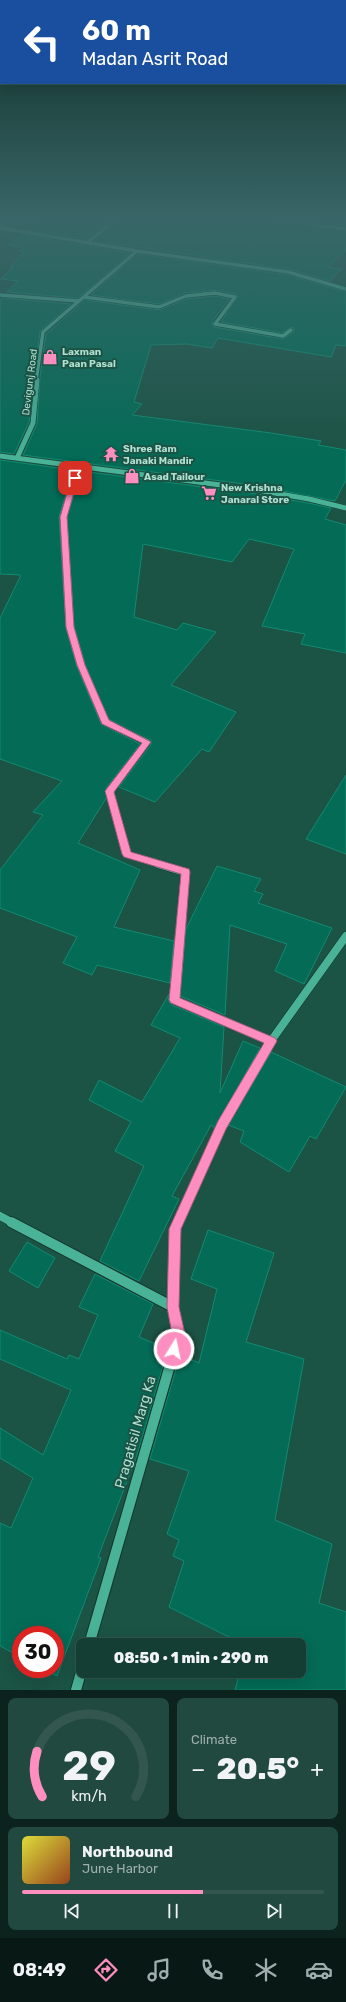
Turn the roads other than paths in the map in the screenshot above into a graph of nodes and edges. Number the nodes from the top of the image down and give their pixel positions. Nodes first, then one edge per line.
1 (51, 299) edge
2 (82, 299) edge
3 (98, 299) edge
4 (179, 299) edge
5 (234, 299) edge
6 (79, 301) junction
7 (291, 330) dead end
8 (0, 456) edge
9 (17, 458) junction
10 (78, 464) junction
11 (346, 508) edge
12 (346, 936) edge
13 (271, 1041) junction
14 (0, 1216) edge
15 (173, 1307) junction
16 (91, 1638) edge
17 (79, 1678) edge
18 (76, 1690) edge

1 - 6 street
2 - 6 street, Devigunj Road
3 - 4 street
5 - 7 street
6 - 9 street, Devigunj Road
8 - 9 street
9 - 10 street
10 - 11 street
10 - 13 street
12 - 13 street, Pragatisil Marg Ka
13 - 15 street, Pragatisil Marg Ka
14 - 15 street
15 - 16 street, Pragatisil Marg Ka
17 - 18 street

